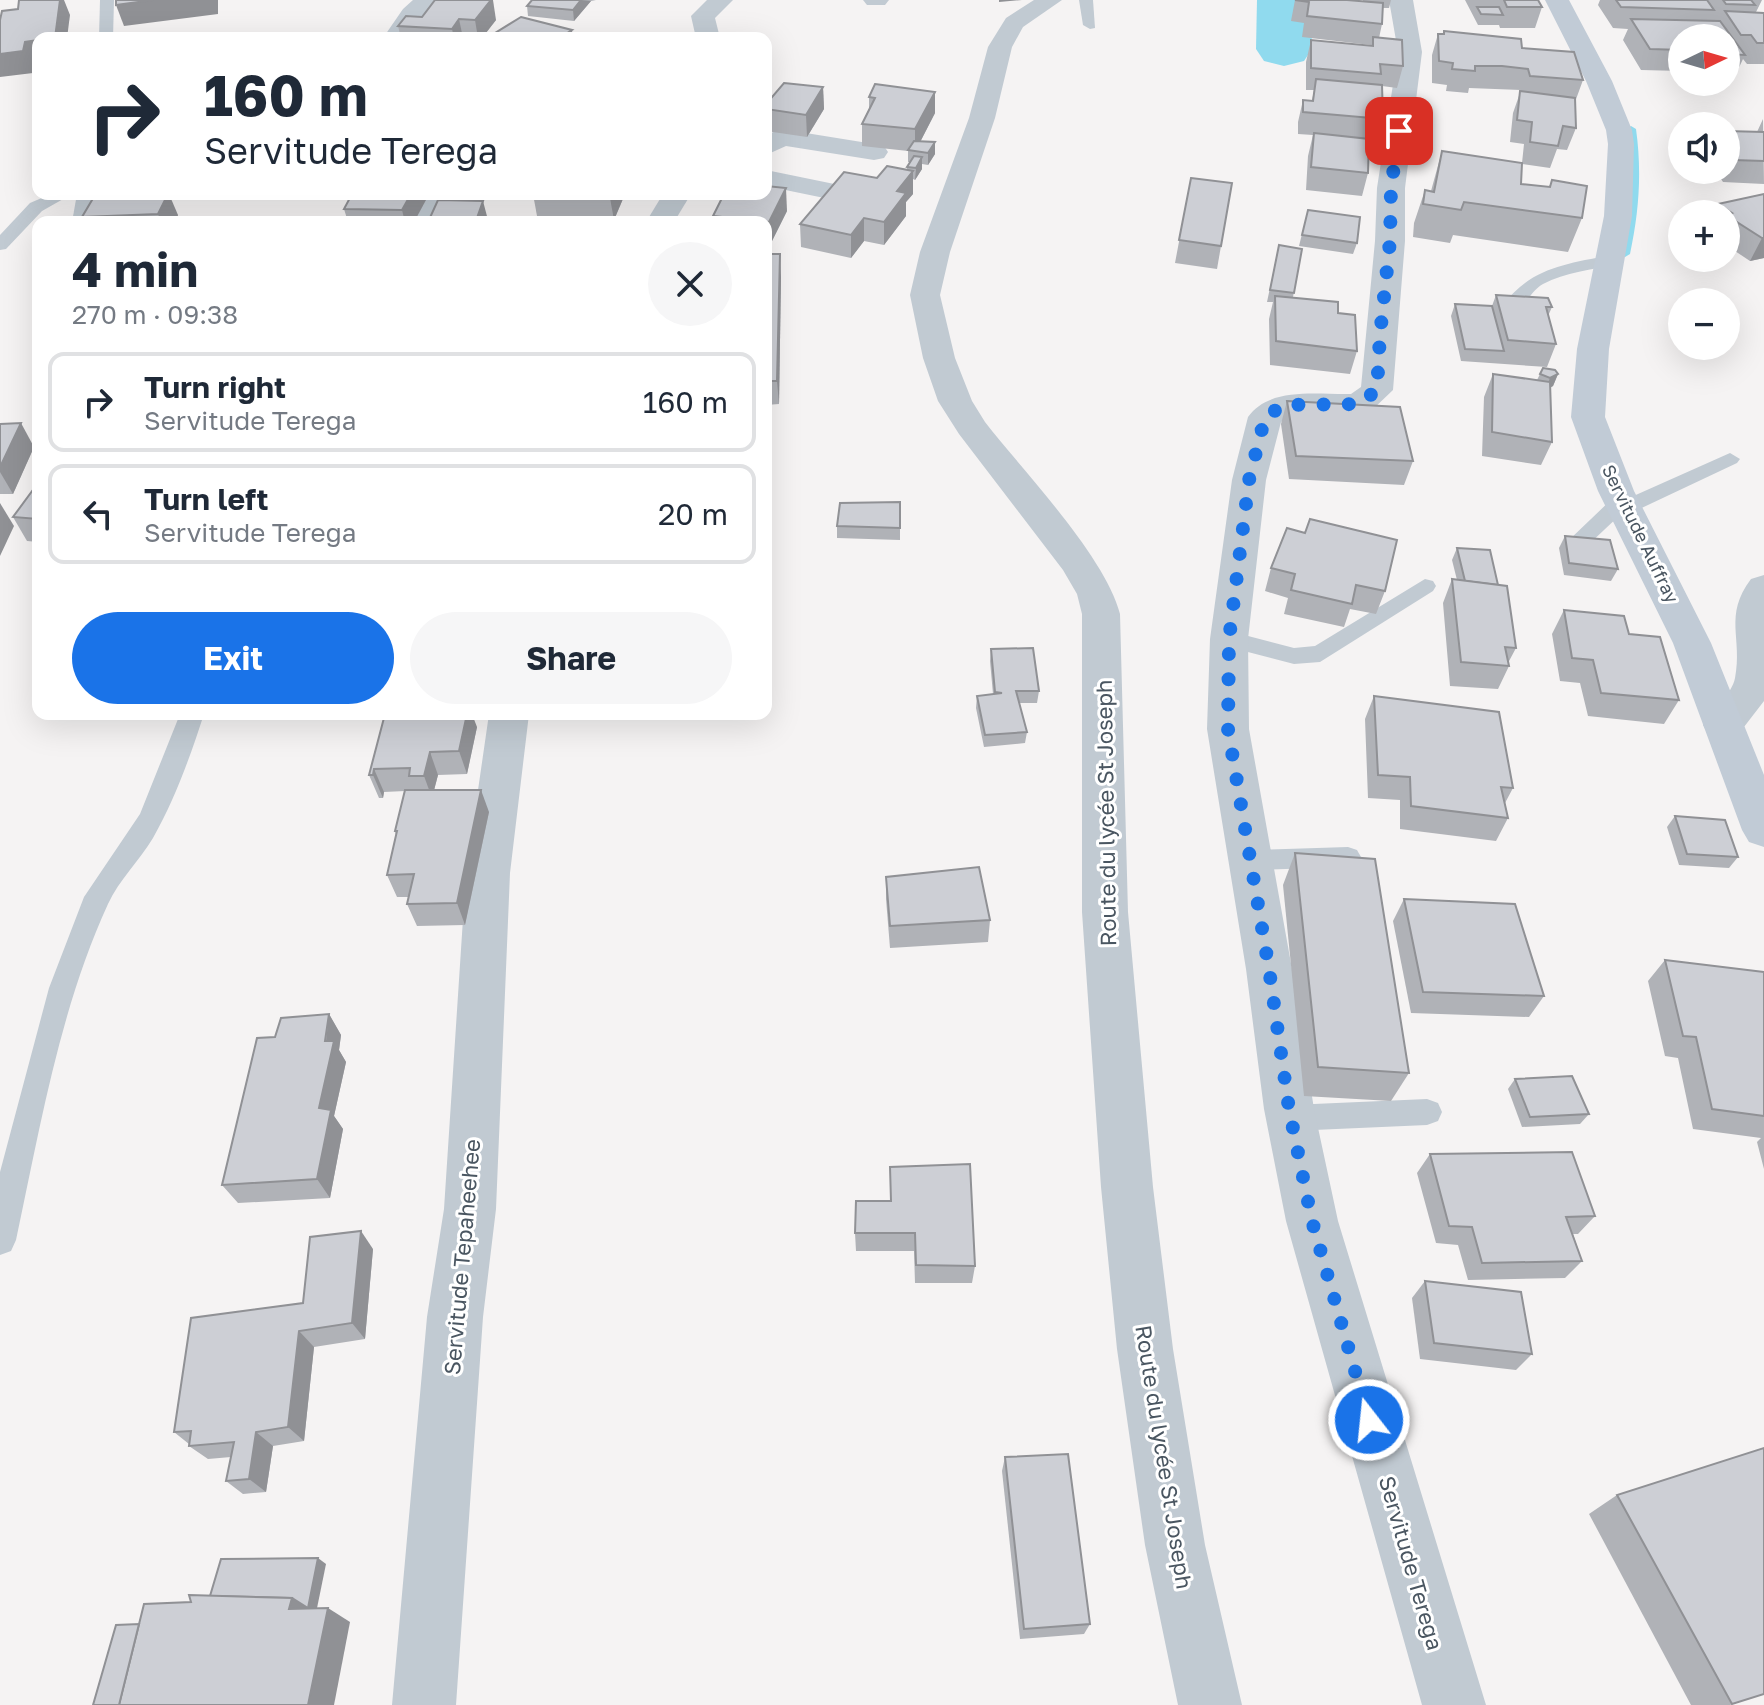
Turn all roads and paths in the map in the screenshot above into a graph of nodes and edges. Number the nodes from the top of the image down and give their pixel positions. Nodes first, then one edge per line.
1 (107, 0) edge
2 (427, 0) edge
3 (721, 0) edge
4 (1050, 0) edge
5 (1086, 0) edge
6 (1401, 0) edge
7 (1557, 0) edge
8 (1090, 25) dead end
9 (106, 32) edge
10 (399, 32) edge
11 (707, 32) edge
12 (772, 143) edge
13 (874, 152) edge
14 (772, 179) edge
15 (834, 192) edge
16 (51, 200) edge
17 (0, 245) edge
18 (1610, 260) junction
19 (1510, 307) edge
20 (1730, 459) dead end
21 (1623, 505) junction
22 (1579, 541) edge
23 (1425, 586) dead end
24 (1764, 588) edge
25 (1229, 639) junction
26 (190, 720) edge
27 (508, 720) edge
28 (1723, 725) junction
29 (1764, 830) edge
30 (1348, 857) edge
31 (1250, 860) junction
32 (1427, 1112) dead end
33 (1291, 1118) junction
34 (0, 1240) edge
35 (424, 1705) edge
36 (1210, 1705) edge
37 (1454, 1705) edge

1 - 9 lane
2 - 10 street
3 - 11 street
4 - 36 street, Route du lycée St Joseph
5 - 8 lane
6 - 25 street, Servitude Terega
7 - 18 street, Servitude Auffray
12 - 13 street
14 - 15 street
16 - 17 lane
18 - 19 lane
18 - 21 street, Servitude Auffray
20 - 21 lane
21 - 22 lane
21 - 28 street, Servitude Auffray
23 - 25 lane
24 - 28 street
25 - 31 street, Servitude Terega
26 - 34 lane
27 - 35 street, Servitude Tepaheehee
28 - 29 street, Servitude Auffray
30 - 31 lane
31 - 33 street, Servitude Terega
32 - 33 lane
33 - 37 street, Servitude Terega

